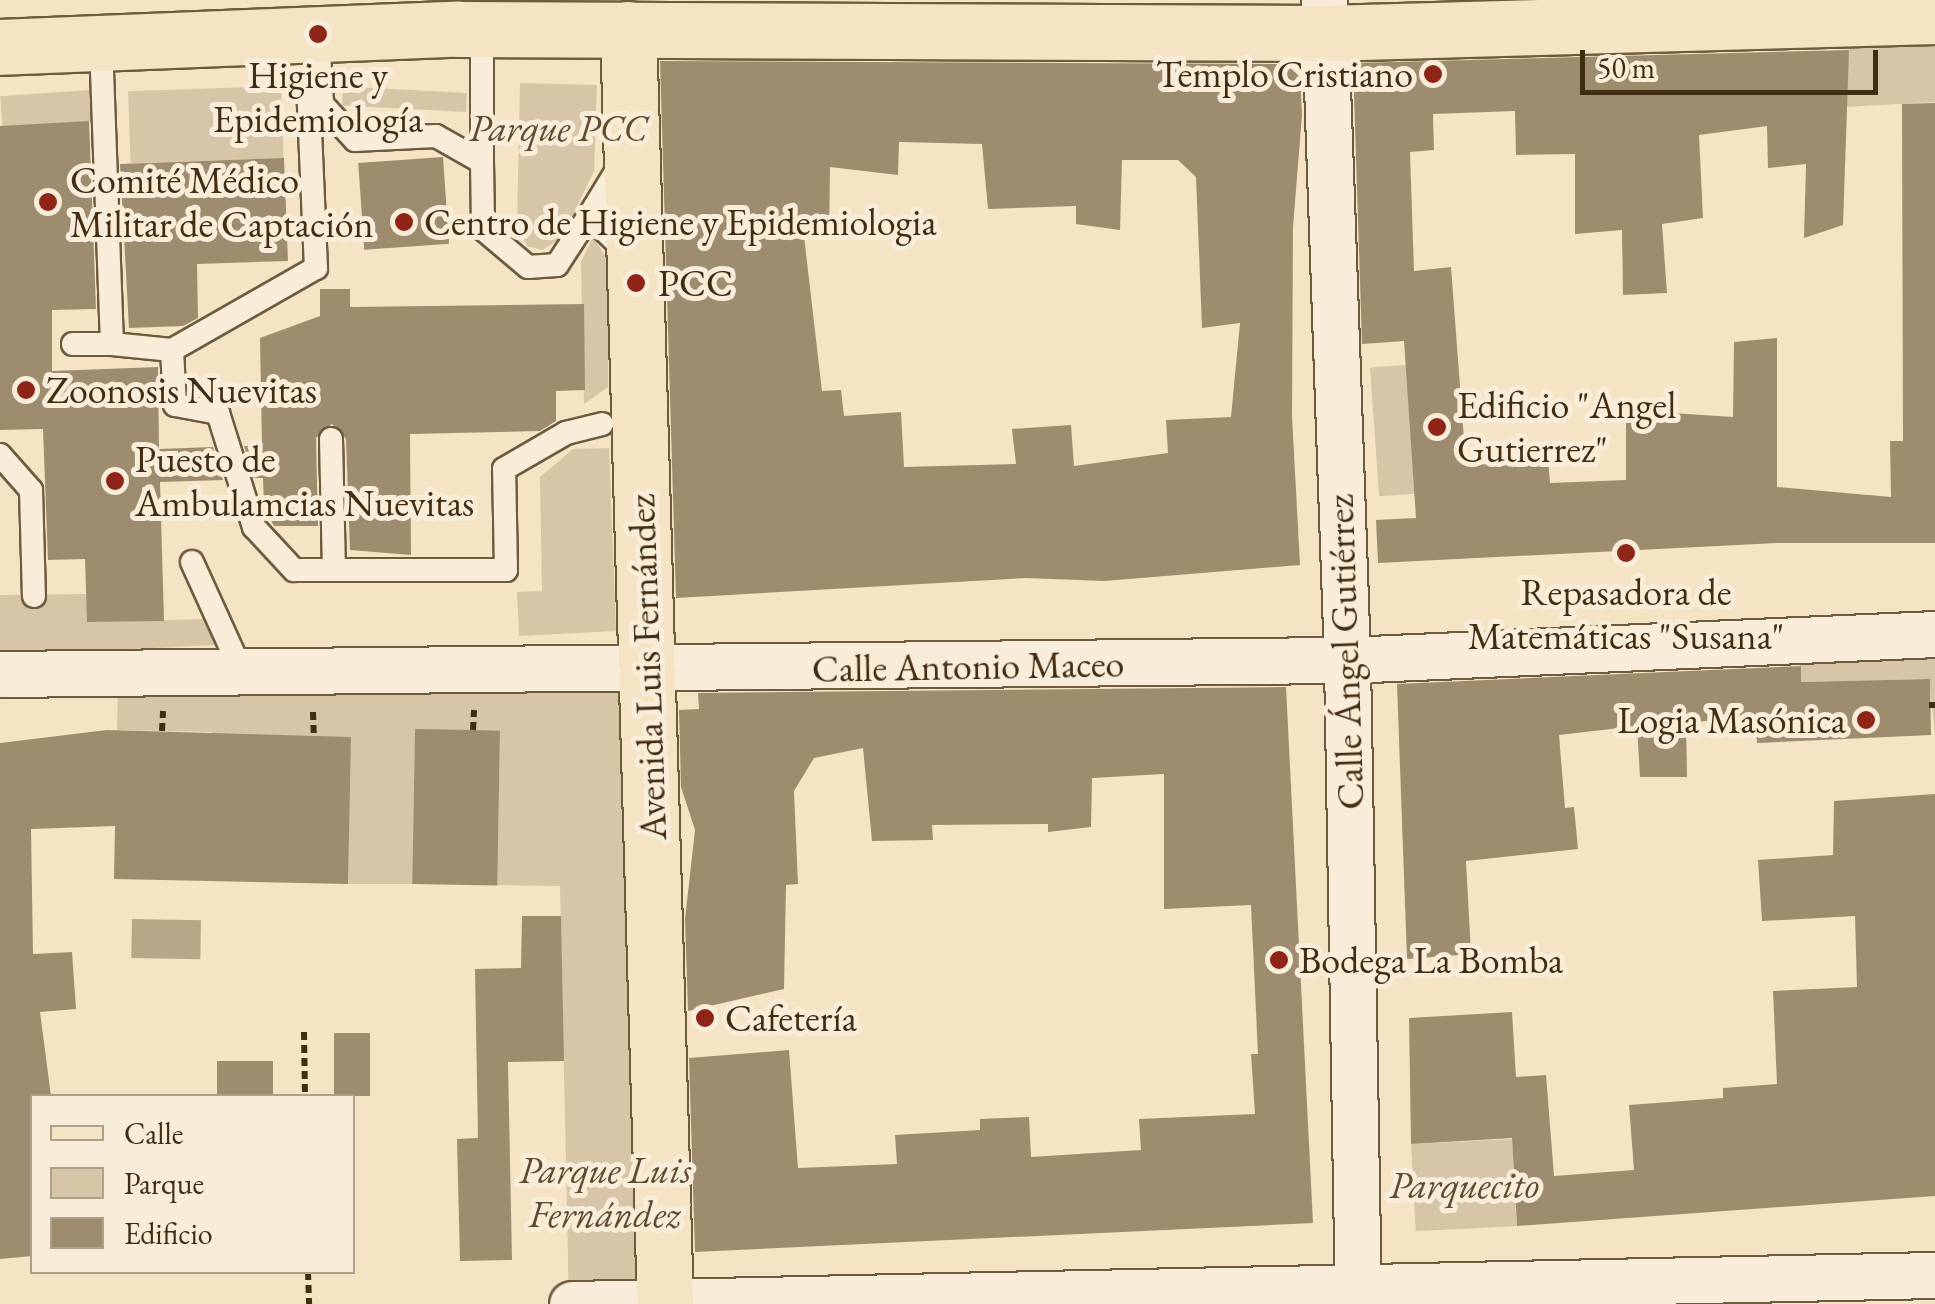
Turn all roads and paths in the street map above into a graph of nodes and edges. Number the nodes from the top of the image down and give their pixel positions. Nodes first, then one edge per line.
1 (1325, 16) edge
2 (1935, 16) edge
3 (628, 29) junction
4 (312, 34) junction
5 (100, 41) junction
6 (498, 46) junction
7 (0, 47) edge
8 (632, 147) junction
9 (482, 162) junction
10 (589, 216) junction
11 (635, 260) junction
12 (73, 344) dead end
13 (112, 344) junction
14 (172, 350) junction
15 (627, 425) junction
16 (331, 440) dead end
17 (0, 456) edge
18 (192, 562) dead end
19 (334, 570) junction
20 (34, 596) dead end
21 (1935, 634) edge
22 (1347, 660) junction
23 (241, 670) junction
24 (647, 672) junction
25 (0, 674) edge
26 (304, 1032) dead end
27 (305, 1094) edge
28 (308, 1274) edge
29 (1935, 1275) edge
30 (1358, 1296) edge
31 (666, 1303) edge
32 (309, 1304) edge
33 (572, 1304) edge

1 - 2 main road
1 - 3 main road
1 - 22 street, Calle Ángel Gutiérrez
3 - 6 main road
3 - 8 main road, Avenida Luis Fernández
4 - 5 main road
4 - 6 main road
4 - 9 lane
4 - 14 lane
5 - 7 main road
5 - 13 lane
6 - 9 lane
8 - 10 lane
8 - 11 main road, Avenida Luis Fernández
9 - 10 lane
10 - 11 lane
11 - 15 main road, Avenida Luis Fernández
12 - 13 lane
13 - 14 lane
14 - 19 lane
15 - 19 lane
15 - 24 main road, Avenida Luis Fernández
16 - 19 lane
17 - 20 lane
18 - 23 lane
21 - 22 street, Calle Antonio Maceo
22 - 24 street, Calle Antonio Maceo
22 - 30 street, Calle Ángel Gutiérrez
23 - 24 street, Calle Antonio Maceo
23 - 25 street, Calle Antonio Maceo
24 - 31 main road, Avenida Luis Fernández
26 - 27 path
28 - 32 path
29 - 30 street
30 - 31 street
31 - 33 street

